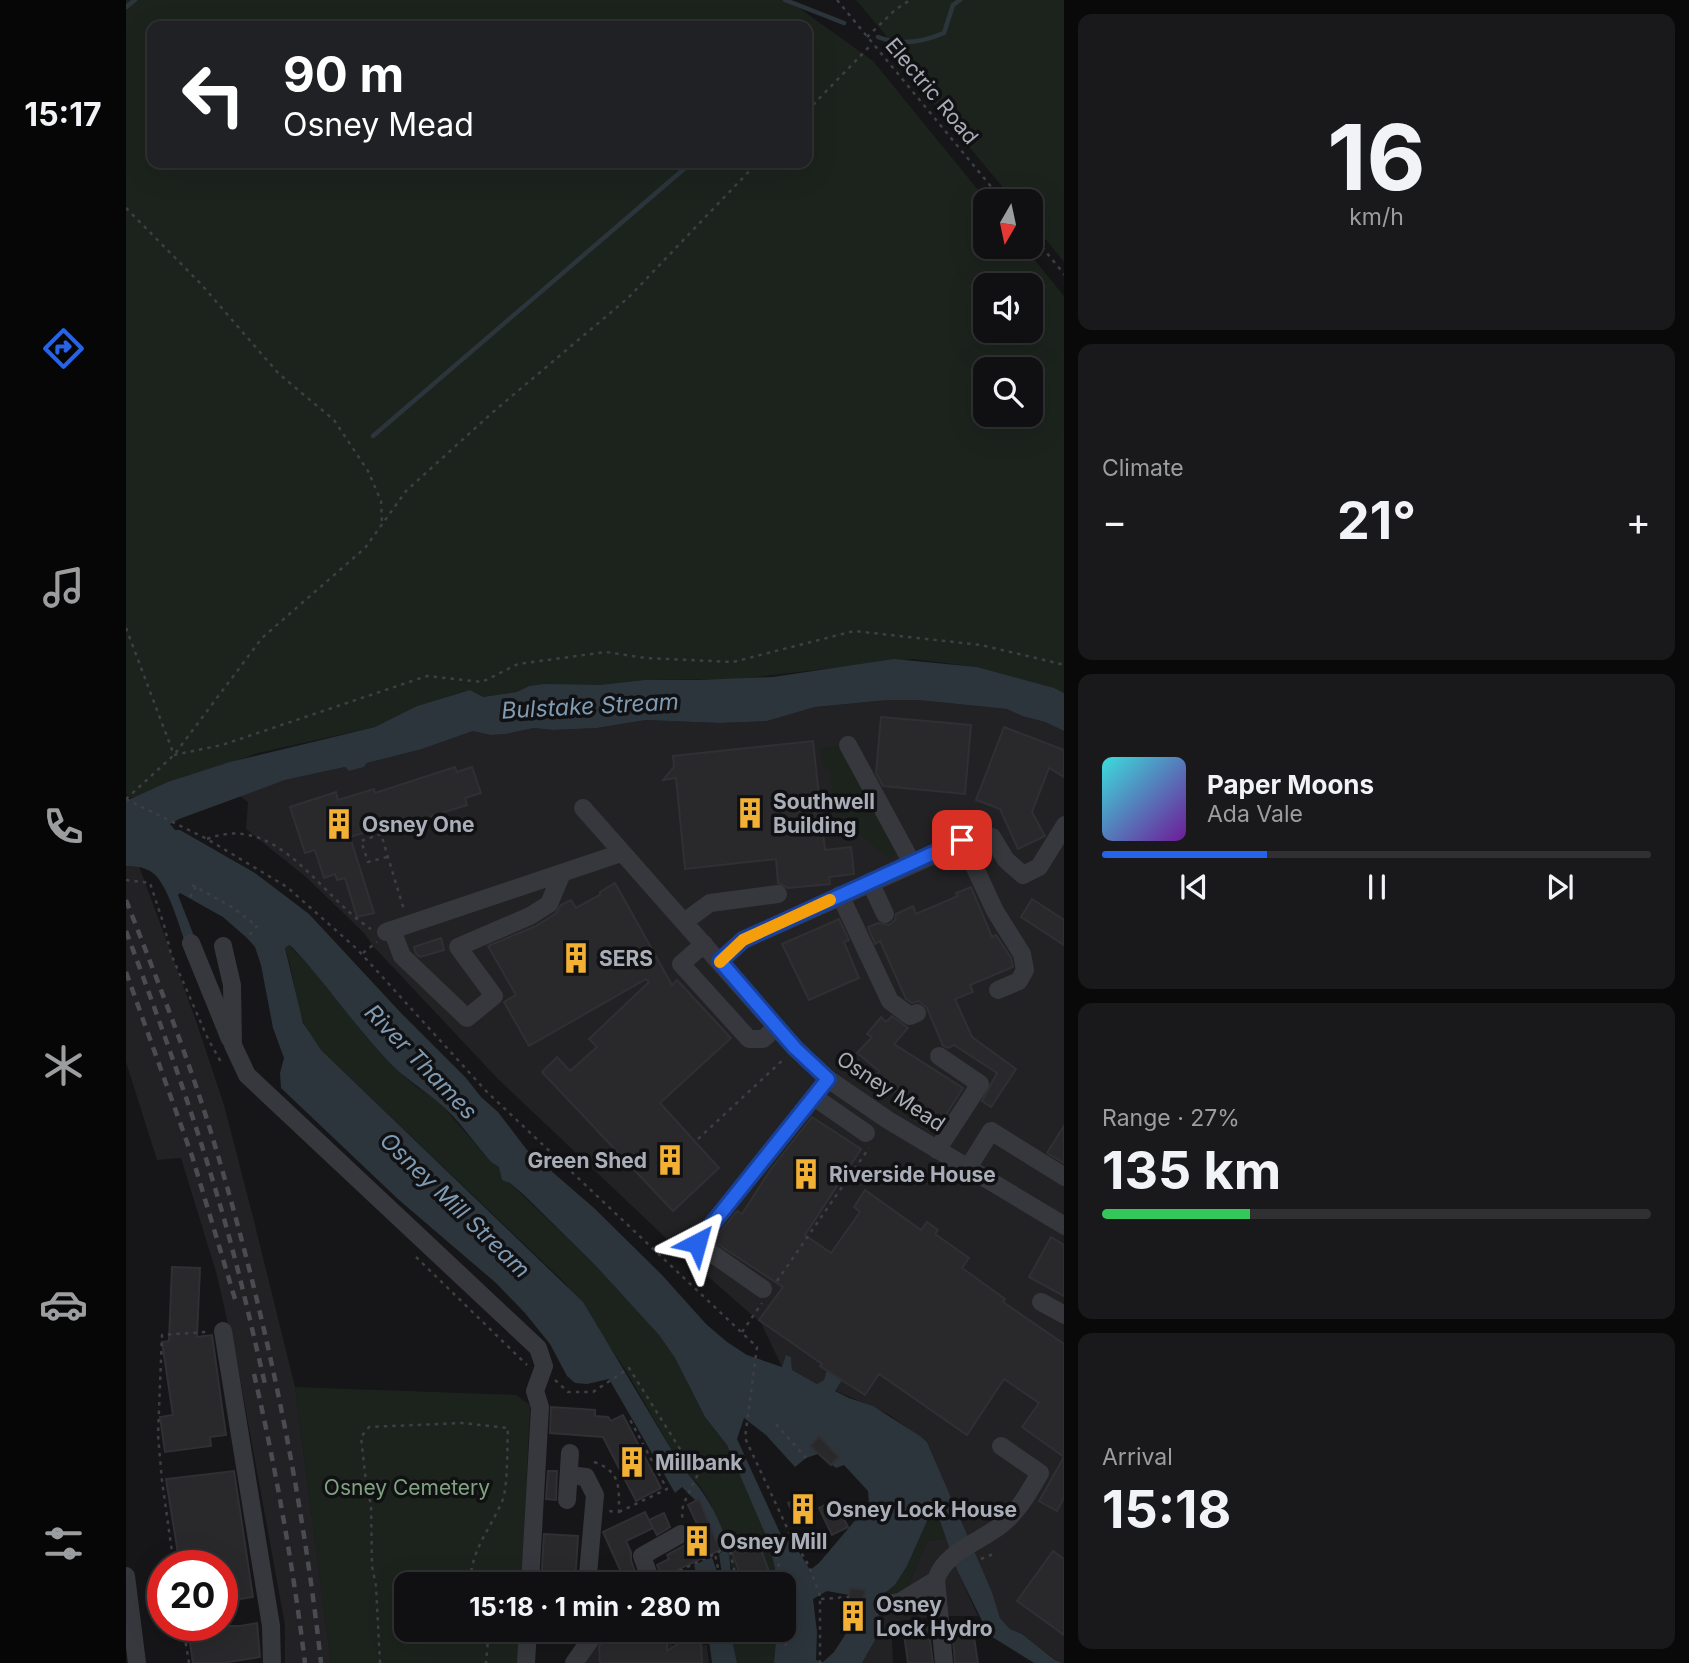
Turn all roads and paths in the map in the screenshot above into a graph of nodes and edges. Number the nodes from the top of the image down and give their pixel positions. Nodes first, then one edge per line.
1 (837, 0) edge
2 (910, 0) edge
3 (867, 37) junction
4 (872, 44) junction
5 (812, 106) edge
6 (752, 168) edge
7 (993, 189) edge
8 (126, 208) edge
9 (1043, 249) edge
10 (1064, 275) edge
11 (382, 524) junction
12 (126, 628) edge
13 (1064, 665) edge
14 (848, 745) dead end
15 (174, 755) junction
16 (126, 799) edge
17 (583, 808) dead end
18 (1064, 825) edge
19 (207, 839) junction
20 (962, 840) junction
21 (621, 853) junction
22 (387, 857) junction
23 (912, 863) junction
24 (562, 873) junction
25 (126, 880) edge
26 (870, 882) junction
27 (192, 885) dead end
28 (196, 887) junction
29 (778, 894) dead end
30 (840, 895) junction
31 (190, 897) dead end
32 (885, 914) dead end
33 (684, 922) junction
34 (395, 928) junction
35 (247, 937) dead end
36 (191, 943) dead end
37 (704, 944) junction
38 (223, 946) dead end
39 (720, 961) junction
40 (998, 990) dead end
41 (917, 1013) dead end
42 (777, 1027) junction
43 (233, 1045) junction
44 (793, 1051) dead end
45 (939, 1056) dead end
46 (227, 1071) dead end
47 (828, 1079) junction
48 (814, 1097) junction
49 (698, 1139) dead end
50 (869, 1139) joint
51 (937, 1150) junction
52 (968, 1168) junction
53 (874, 1173) dead end
54 (850, 1175) junction
55 (1064, 1177) edge
56 (1064, 1226) edge
57 (767, 1292) junction
58 (1041, 1302) dead end
59 (1064, 1315) edge
60 (223, 1331) joint
61 (742, 1332) junction
62 (544, 1366) junction
63 (628, 1416) dead end
64 (776, 1424) dead end
65 (1001, 1447) dead end
66 (570, 1453) dead end
67 (806, 1458) dead end
68 (569, 1475) junction
69 (567, 1500) dead end
70 (683, 1505) dead end
71 (619, 1512) dead end
72 (681, 1534) dead end
73 (774, 1548) dead end
74 (172, 1550) edge
75 (976, 1552) junction
76 (715, 1554) junction
77 (991, 1555) dead end
78 (470, 1572) edge
79 (531, 1572) edge
80 (588, 1572) edge
81 (648, 1572) edge
82 (677, 1572) edge
83 (780, 1572) edge
84 (126, 1576) edge
85 (936, 1580) junction
86 (849, 1597) dead end
87 (820, 1598) junction
88 (888, 1604) dead end
89 (185, 1641) edge
90 (488, 1642) edge
91 (527, 1642) edge
92 (588, 1642) edge
93 (786, 1642) edge
94 (786, 1651) dead end
95 (820, 1661) edge
96 (137, 1663) edge
97 (189, 1663) edge
98 (272, 1663) edge
99 (380, 1663) edge
100 (486, 1663) edge
101 (526, 1663) edge
102 (574, 1663) edge
103 (944, 1663) edge

1 - 3 path, Electric Road
2 - 3 path
3 - 4 path, Electric Road
4 - 5 path
4 - 7 path, Electric Road
6 - 11 path
8 - 11 path
9 - 10 path
11 - 15 path
12 - 15 path
13 - 15 path
14 - 23 street
15 - 16 path
16 - 19 path
17 - 21 street, Osney Mead
18 - 20 street
19 - 34 path
19 - 61 path
20 - 23 street
20 - 40 street
21 - 24 street
21 - 33 street, Osney Mead
22 - 22 path
22 - 34 path
23 - 26 street
24 - 34 street
24 - 34 street
25 - 46 path
26 - 30 street
26 - 32 street
27 - 28 path
28 - 31 path
28 - 35 path
29 - 33 street
30 - 39 street
30 - 41 street
33 - 37 street, Osney Mead
36 - 43 street
37 - 39 street, Osney Mead
37 - 42 street
38 - 43 street
39 - 42 street, Osney Mead
42 - 47 street, Osney Mead
43 - 62 street
44 - 49 path
45 - 51 street
47 - 48 street
47 - 51 street, Osney Mead
48 - 50 street
48 - 57 street
50 - 54 path
51 - 52 street, Osney Mead
52 - 55 street
52 - 56 street, Osney Mead
53 - 54 path
54 - 57 path
57 - 61 path
58 - 59 street
60 - 74 path
60 - 98 street
61 - 87 path
62 - 70 path
62 - 79 street
63 - 71 path
64 - 67 path
65 - 75 street
66 - 68 street
68 - 69 street
68 - 80 street
72 - 81 street
73 - 83 path
75 - 77 path
75 - 85 street
76 - 76 path
76 - 82 path
78 - 99 path
84 - 96 street
85 - 88 street
85 - 103 street
86 - 87 path
87 - 95 path
89 - 97 path
90 - 100 path
91 - 101 street
92 - 102 street
93 - 94 path

